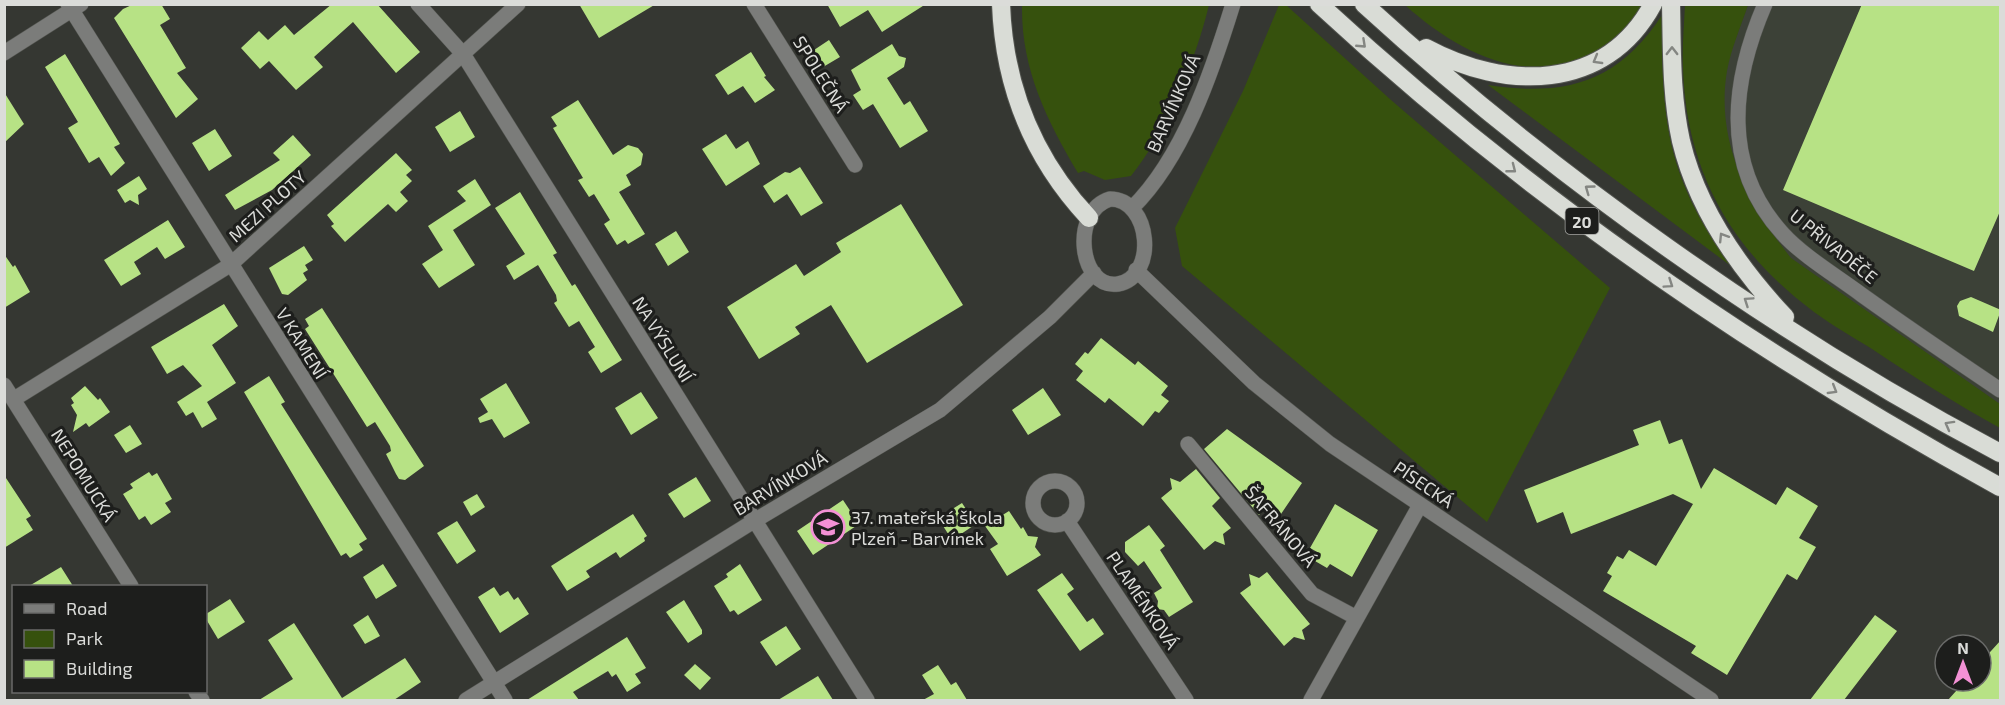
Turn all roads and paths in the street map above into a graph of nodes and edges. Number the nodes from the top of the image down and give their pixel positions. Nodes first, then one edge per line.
1 (418, 4) edge
2 (519, 4) edge
3 (754, 4) edge
4 (1233, 4) edge
5 (1319, 4) edge
6 (1364, 4) edge
7 (1653, 4) edge
8 (1671, 4) edge
9 (1765, 4) edge
10 (1001, 5) edge
11 (74, 7) edge
12 (1393, 30) junction
13 (4, 53) edge
14 (463, 54) junction
15 (855, 165) dead end
16 (1132, 208) junction
17 (1089, 218) junction
18 (230, 265) junction
19 (1136, 270) junction
20 (1094, 273) junction
21 (1815, 345) junction
22 (4, 385) edge
23 (2001, 390) edge
24 (14, 399) junction
25 (1188, 444) dead end
26 (2001, 453) edge
27 (2001, 487) edge
28 (1420, 505) junction
29 (754, 520) junction
30 (1067, 520) dead end
31 (129, 585) edge
32 (1357, 618) junction
33 (494, 683) junction
34 (466, 700) edge
35 (505, 700) edge
36 (867, 700) edge
37 (1186, 700) edge
38 (1311, 700) edge
39 (1711, 700) edge

1 - 14 street, NA VÝSLUNÍ
2 - 14 street, MEZI PLOTY
3 - 15 street, SPOLEČNÁ
4 - 16 street, BARVÍNKOVÁ
5 -> 27 highway, 20
6 - 12 highway, 20
7 -> 12 highway
21 -> 8 highway
9 - 23 street, U PŘIVADĚČE
10 - 17 highway
11 - 13 street
11 - 18 street, V KAMENÍ
21 -> 12 highway, 20
14 - 18 street, MEZI PLOTY
14 - 29 street, NA VÝSLUNÍ
16 - 17 street
16 - 19 street
17 - 20 street
18 - 24 street, MEZI PLOTY
18 - 33 street, V KAMENÍ
19 - 20 street
19 - 28 street, PÍSECKÁ
20 - 29 street, BARVÍNKOVÁ
26 -> 21 highway, 20
22 - 24 street, NEPOMUCKÁ
24 - 31 street, NEPOMUCKÁ
25 - 32 street, ŠAFRÁNOVÁ
28 - 32 street
28 - 39 street, PÍSECKÁ
29 - 33 street, BARVÍNKOVÁ
29 - 36 street, NA VÝSLUNÍ
30 - 37 street, PLAMÉNKOVÁ
32 - 38 street
33 - 34 street, BARVÍNKOVÁ
33 - 35 street, V KAMENÍ

